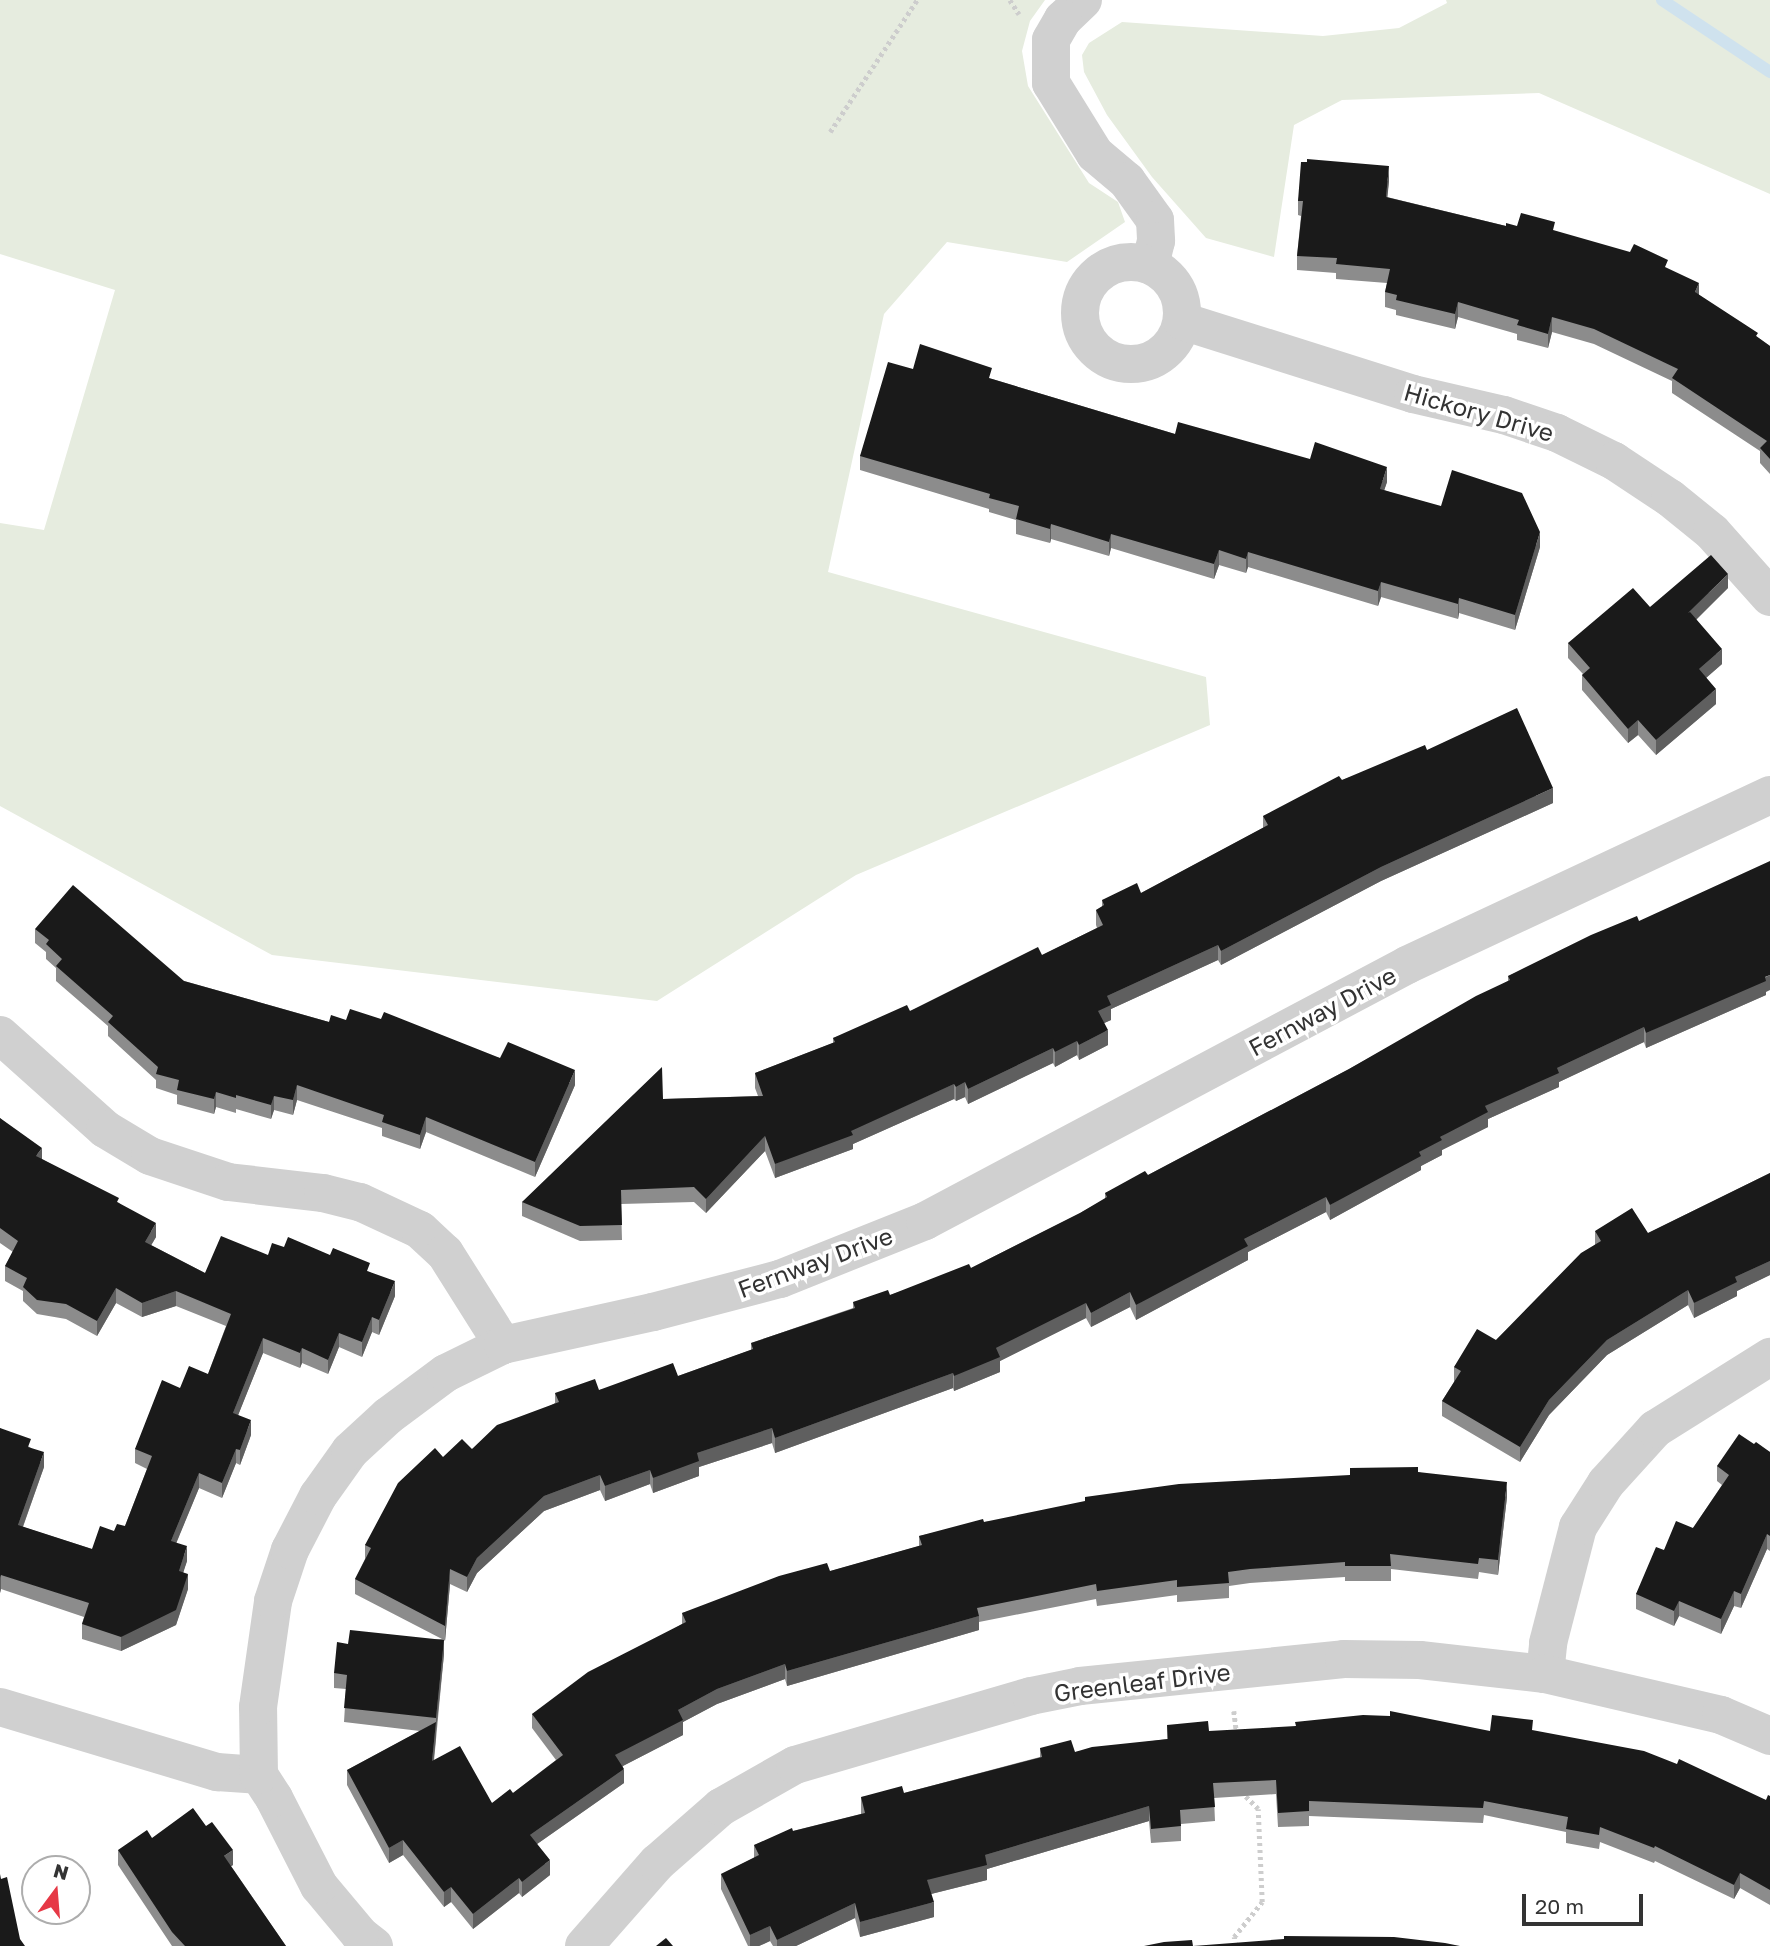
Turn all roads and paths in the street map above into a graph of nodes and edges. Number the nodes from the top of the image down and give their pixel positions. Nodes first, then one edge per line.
1 (917, 0) edge
2 (1083, 0) edge
3 (831, 132) dead end
4 (1150, 265) junction
5 (1182, 321) junction
6 (1770, 597) edge
7 (1770, 795) edge
8 (0, 1035) edge
9 (503, 1345) junction
10 (1770, 1357) edge
11 (1545, 1674) junction
12 (1233, 1700) dead end
13 (0, 1707) edge
14 (1770, 1736) edge
15 (1239, 1748) edge
16 (259, 1775) junction
17 (1233, 1785) edge
18 (374, 1946) edge
19 (584, 1946) edge
20 (1235, 1946) edge

1 - 3 path
2 - 4 street
4 - 5 street
4 - 5 street
5 - 6 street, Hickory Drive
7 - 9 street, Fernway Drive
8 - 9 street
9 - 16 street, Fernway Drive
10 - 11 street
11 - 14 street, Greenleaf Drive
11 - 19 street, Greenleaf Drive
12 - 15 path
13 - 16 street
16 - 18 street
17 - 20 path

